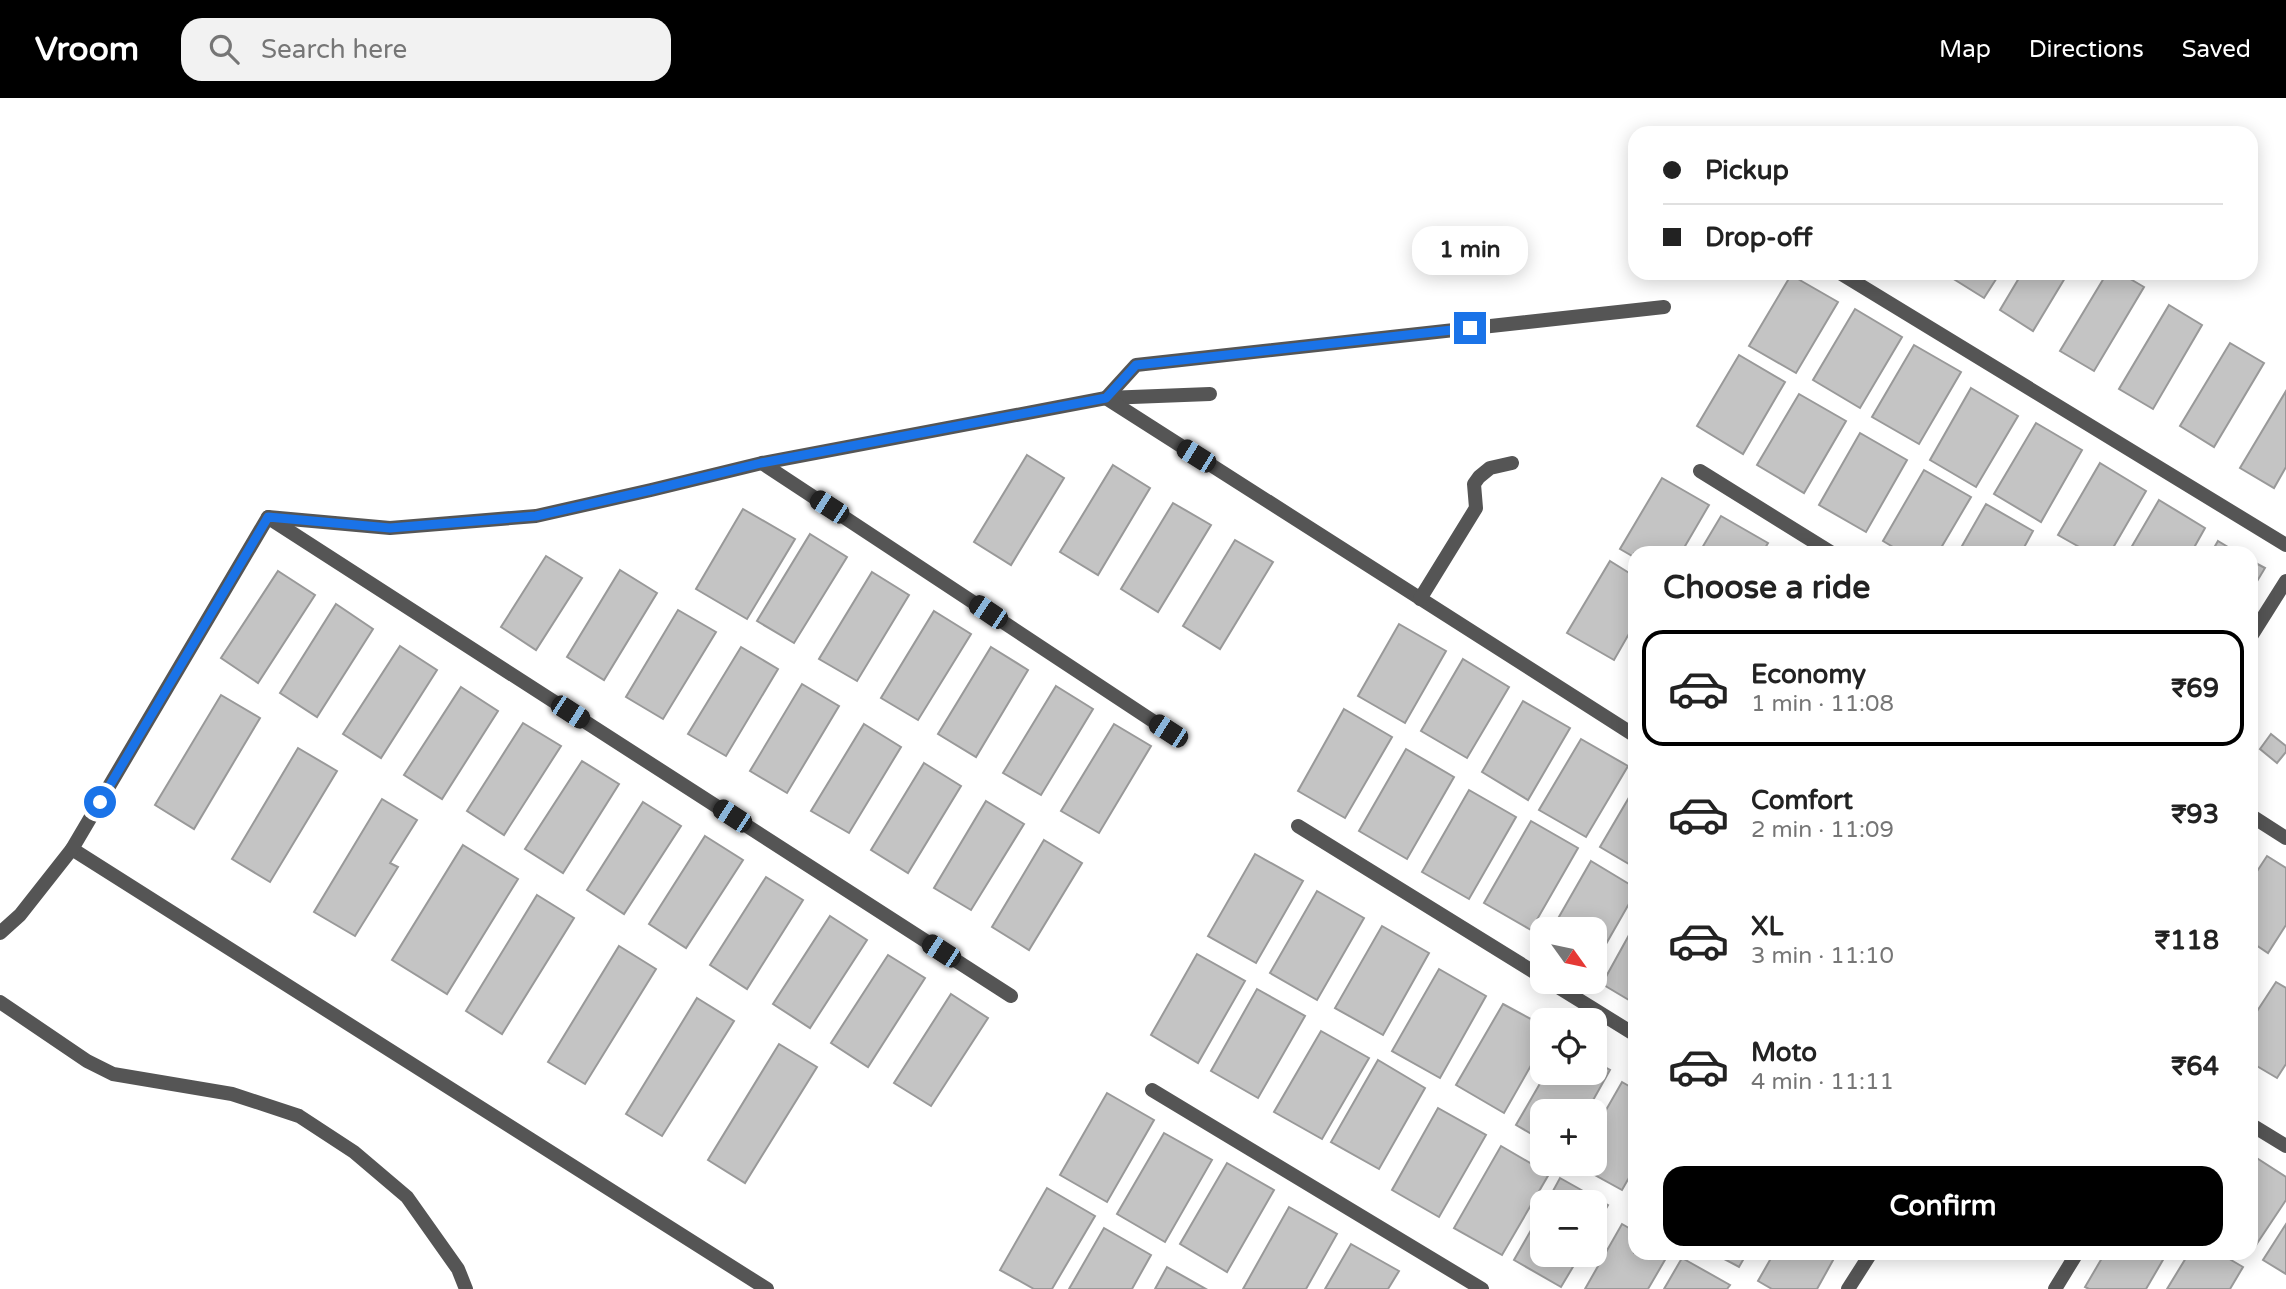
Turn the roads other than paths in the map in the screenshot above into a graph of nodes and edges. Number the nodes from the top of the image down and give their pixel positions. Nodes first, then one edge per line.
1 (1851, 280) edge
2 (1664, 307) dead end
3 (1210, 394) dead end
4 (1106, 398) junction
5 (761, 463) junction
6 (1512, 463) dead end
7 (1700, 471) dead end
8 (268, 517) junction
9 (2286, 545) edge
10 (1821, 546) edge
11 (2286, 581) edge
12 (1420, 598) junction
13 (2258, 625) edge
14 (1168, 731) dead end
15 (1628, 731) edge
16 (2258, 820) edge
17 (1298, 826) dead end
18 (2286, 838) edge
19 (72, 849) junction
20 (0, 933) edge
21 (1530, 970) edge
22 (1569, 994) edge
23 (1011, 996) dead end
24 (0, 1002) edge
25 (1628, 1030) edge
26 (1152, 1090) dead end
27 (2258, 1129) edge
28 (2286, 1146) edge
29 (1867, 1260) edge
30 (2073, 1260) edge
31 (466, 1289) edge
32 (767, 1289) edge
33 (1482, 1289) edge
34 (1848, 1289) edge
35 (2054, 1289) edge

1 - 9 street
2 - 4 street
3 - 4 street
4 - 5 street
4 - 12 street
5 - 8 street
5 - 14 street
6 - 12 street
7 - 10 street
8 - 19 street
8 - 23 street
11 - 13 street
12 - 15 street
16 - 18 street
17 - 21 street
19 - 20 street
19 - 32 street
22 - 25 street
24 - 31 street
26 - 33 street
27 - 28 street
29 - 34 street
30 - 35 street

